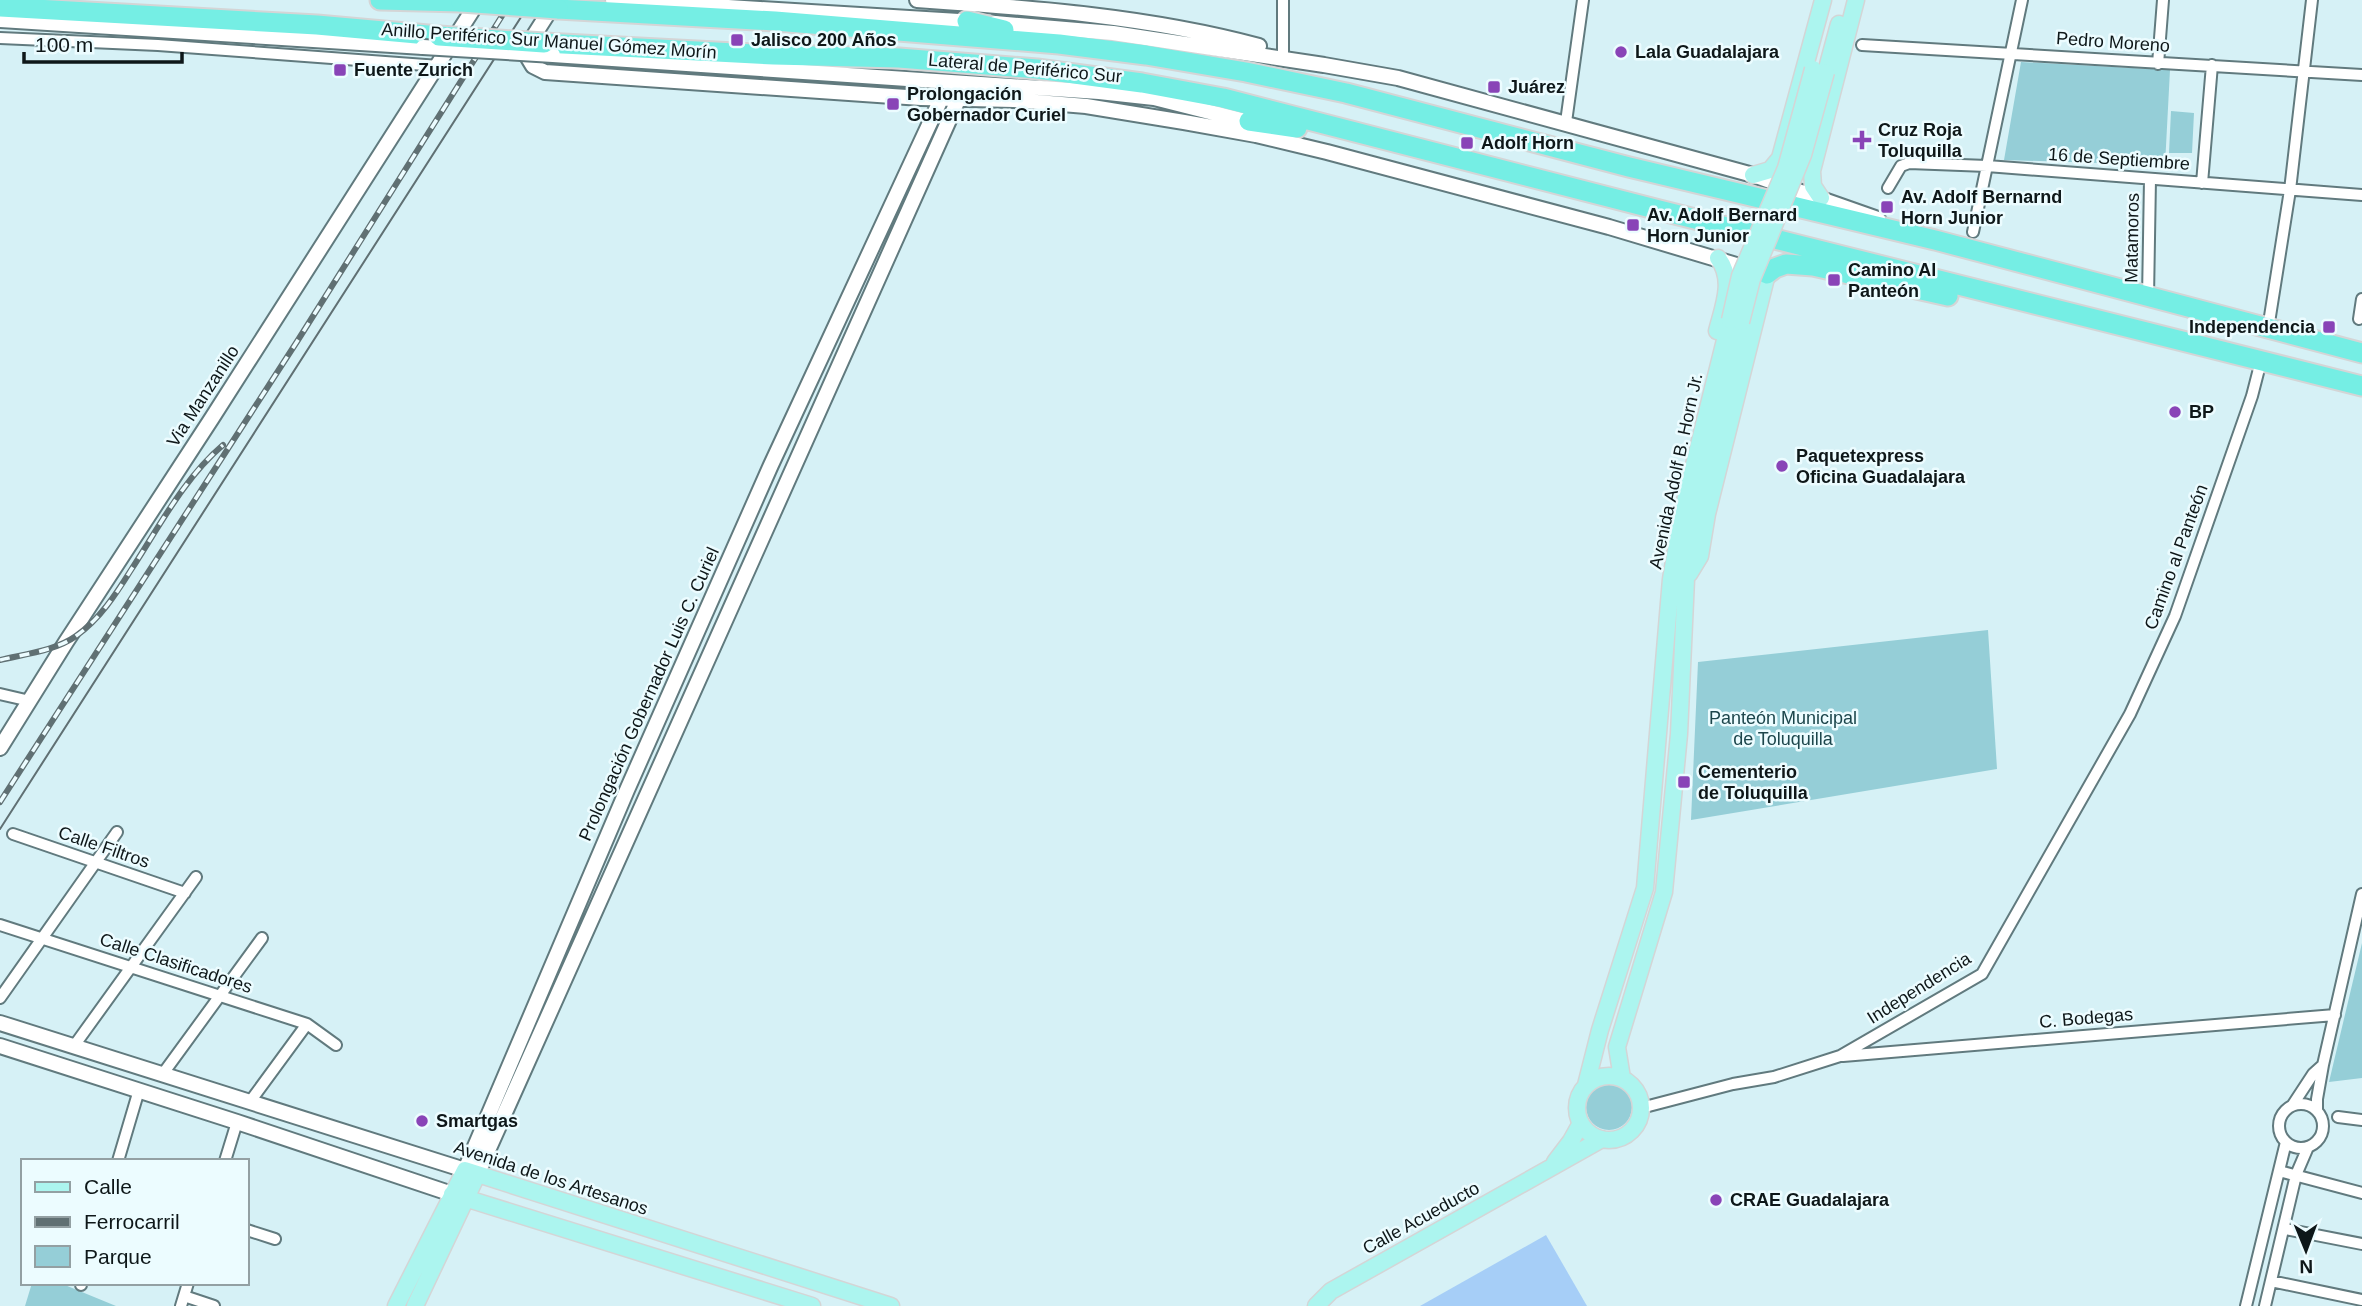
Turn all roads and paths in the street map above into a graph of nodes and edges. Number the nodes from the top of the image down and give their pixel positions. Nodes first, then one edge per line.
1 (380, 0) edge
2 (613, 0) edge
3 (917, 0) edge
4 (1283, 0) edge
5 (1583, 0) edge
6 (1822, 0) edge
7 (1832, 0) edge
8 (1845, 0) edge
9 (1856, 0) edge
10 (2022, 0) edge
11 (2163, 0) edge
12 (2312, 0) edge
13 (470, 1) edge
14 (989, 3) edge
15 (557, 4) edge
16 (0, 6) edge
17 (0, 20) edge
18 (967, 22) junction
19 (0, 38) edge
20 (431, 42) junction
21 (1059, 44) junction
22 (1862, 45) dead end
23 (549, 49) junction
24 (1283, 53) junction
25 (2010, 53) junction
26 (2158, 64) junction
27 (1324, 65) junction
28 (2212, 65) junction
29 (439, 66) junction
30 (1819, 70) junction
31 (2303, 72) junction
32 (2362, 75) edge
33 (1800, 82) junction
34 (1833, 91) junction
35 (941, 99) junction
36 (958, 100) junction
37 (1249, 121) junction
38 (1566, 122) junction
39 (1787, 132) junction
40 (1820, 139) junction
41 (1416, 147) junction
42 (1326, 152) junction
43 (1987, 166) junction
44 (1753, 175) junction
45 (2150, 179) junction
46 (2202, 183) junction
47 (1888, 188) dead end
48 (2290, 190) junction
49 (2362, 195) edge
50 (1821, 198) junction
51 (1973, 232) dead end
52 (1935, 240) junction
53 (1718, 258) junction
54 (1767, 274) junction
55 (1726, 294) junction
56 (2148, 298) junction
57 (2362, 299) edge
58 (1758, 302) junction
59 (2359, 319) dead end
60 (2099, 320) junction
61 (2268, 329) junction
62 (2362, 353) edge
63 (2261, 360) junction
64 (2362, 386) edge
65 (1679, 579) junction
66 (0, 694) edge
67 (30, 701) junction
68 (0, 748) edge
69 (2104, 757) joint
70 (117, 832) dead end
71 (13, 834) dead end
72 (95, 863) junction
73 (196, 877) dead end
74 (185, 893) junction
75 (2362, 894) edge
76 (0, 925) edge
77 (262, 938) dead end
78 (42, 939) junction
79 (131, 967) junction
80 (219, 996) junction
81 (0, 998) edge
82 (2334, 1015) junction
83 (0, 1023) edge
84 (307, 1024) junction
85 (46, 1038) junction
86 (336, 1045) dead end
87 (0, 1046) edge
88 (74, 1046) junction
89 (1840, 1056) junction
90 (37, 1058) junction
91 (2323, 1065) junction
92 (162, 1075) junction
93 (1622, 1078) junction
94 (186, 1083) junction
95 (1586, 1085) junction
96 (139, 1090) junction
97 (179, 1103) junction
98 (249, 1103) junction
99 (2292, 1106) junction
100 (1641, 1108) junction
101 (2317, 1111) junction
102 (2338, 1117) dead end
103 (2362, 1120) edge
104 (237, 1122) junction
105 (1581, 1123) junction
106 (1602, 1139) junction
107 (2286, 1142) junction
108 (2308, 1147) junction
109 (119, 1159) edge
110 (226, 1159) edge
111 (1550, 1169) junction
112 (2279, 1171) junction
113 (471, 1172) junction
114 (2297, 1175) junction
115 (2362, 1193) edge
116 (459, 1197) junction
117 (2285, 1229) junction
118 (248, 1230) edge
119 (275, 1239) dead end
120 (2362, 1244) edge
121 (2271, 1281) junction
122 (2362, 1300) edge
123 (183, 1301) edge
124 (214, 1306) edge
125 (396, 1306) edge
126 (415, 1306) edge
127 (812, 1306) edge
128 (891, 1306) edge
129 (1316, 1306) edge
130 (2246, 1306) edge
131 (2265, 1306) edge

1 - 13 highway, Anillo Periférico Sur Manuel Gómez Morín
2 - 18 street
3 - 14 street
4 - 24 street
5 - 38 street
6 - 33 main road
7 - 30 main road, Avenida Adolf B. Horn Jr.
8 - 30 main road, Avenida Adolf B. Horn Jr.
9 - 34 main road
10 - 25 street
11 - 26 street
12 - 31 street
13 - 15 highway, Anillo Periférico Sur Manuel Gómez Morín, bridge
13 - 29 street, Via Manzanillo
14 - 24 street
15 - 21 highway, Anillo Periférico Sur Manuel Gómez Morín
15 - 35 street
16 - 20 highway, Anillo Periférico Sur Manuel Gómez Morín
17 - 20 street
18 - 21 highway
18 - 27 street
19 - 29 street
20 - 23 highway, Anillo Periférico Sur Manuel Gómez Morín, bridge
21 - 52 highway, Anillo Periférico Sur Manuel Gómez Morín
22 - 25 street, Pedro Moreno
23 - 37 street, Lateral de Periférico Sur
23 - 41 highway, Anillo Periférico Sur Manuel Gómez Morín
24 - 27 street
25 - 26 street, Pedro Moreno
25 - 43 street
26 - 28 street, Pedro Moreno
27 - 38 street
28 - 31 street, Pedro Moreno
28 - 46 street
29 - 67 street, Via Manzanillo
30 - 65 main road, Avenida Adolf B. Horn Jr., bridge
31 - 32 street, Pedro Moreno
31 - 48 street
33 - 34 main road
33 - 39 main road
34 - 40 main road
35 - 36 street
35 - 113 street, Prolongación Gobernador Luis C. Curiel
36 - 42 street
36 - 113 street, Prolongación Gobernador Luis C. Curiel
37 - 41 highway
37 - 42 street, Lateral de Periférico Sur
38 - 44 street
39 - 40 main road
39 - 44 main road
40 - 50 main road
41 - 60 highway, Anillo Periférico Sur Manuel Gómez Morín
42 - 53 street
43 - 45 street, 16 de Septiembre
43 - 47 street, 16 de Septiembre
43 - 51 street
44 - 50 street
45 - 46 street, 16 de Septiembre
45 - 56 street, Matamoros
46 - 48 street, 16 de Septiembre
48 - 49 street, 16 de Septiembre
48 - 61 street
50 - 52 street
52 - 56 highway, Anillo Periférico Sur Manuel Gómez Morín
53 - 54 street
53 - 55 main road
54 - 58 main road
54 - 60 highway
55 - 58 main road
55 - 65 main road
56 - 61 highway, Anillo Periférico Sur Manuel Gómez Morín
57 - 59 street
58 - 65 main road
60 - 63 highway, Anillo Periférico Sur Manuel Gómez Morín
61 - 62 highway, Anillo Periférico Sur Manuel Gómez Morín
63 - 64 highway, Anillo Periférico Sur Manuel Gómez Morín
63 - 69 street, Camino al Panteón
65 - 93 main road, Avenida Adolf B. Horn Jr.
65 - 95 main road, Avenida Adolf B. Horn Jr.
66 - 67 street
67 - 68 street, Via Manzanillo
69 - 89 street, Independencia
70 - 72 street
71 - 72 street, Calle Filtros
72 - 74 street, Calle Filtros
72 - 78 street
73 - 74 street
74 - 79 street
75 - 82 street
76 - 78 street, Calle Clasificadores
77 - 80 street
78 - 79 street, Calle Clasificadores
78 - 81 street
79 - 80 street, Calle Clasificadores
79 - 88 street
80 - 84 street, Calle Clasificadores
80 - 92 street
82 - 89 street, C. Bodegas
82 - 91 street
83 - 85 street, Avenida de los Artesanos
84 - 86 street, Calle Clasificadores
84 - 98 street
85 - 88 street, Avenida de los Artesanos
85 - 90 street
87 - 90 street
88 - 92 street, Avenida de los Artesanos
89 - 100 street, Independencia
90 - 96 street
91 - 99 street
91 - 101 street
92 - 94 street, Avenida de los Artesanos
93 - 95 main road
93 - 100 main road
94 - 97 street
94 - 98 street, Avenida de los Artesanos
95 - 105 main road
96 - 97 street
96 - 109 street
97 - 104 street
98 - 113 street, Avenida de los Artesanos
99 - 101 street
99 - 107 street
100 - 106 main road
101 - 108 street
102 - 103 street
104 - 110 street
104 - 116 street
105 - 106 main road
105 - 111 main road, Calle Acueducto
106 - 111 main road, Calle Acueducto
107 - 108 street
107 - 112 street
108 - 114 street
111 - 129 main road, Calle Acueducto
112 - 114 street
112 - 130 street
113 - 116 main road, Prolongación Gobernador Luis C. Curiel
113 - 128 main road, Avenida de los Artesanos
114 - 115 street
114 - 117 street
116 - 125 main road, Prolongación Gobernador Luis C. Curiel
116 - 126 main road, Prolongación Gobernador Luis C. Curiel
116 - 127 main road
117 - 120 street
117 - 121 street
118 - 119 street
121 - 122 street
121 - 131 street
123 - 124 street

